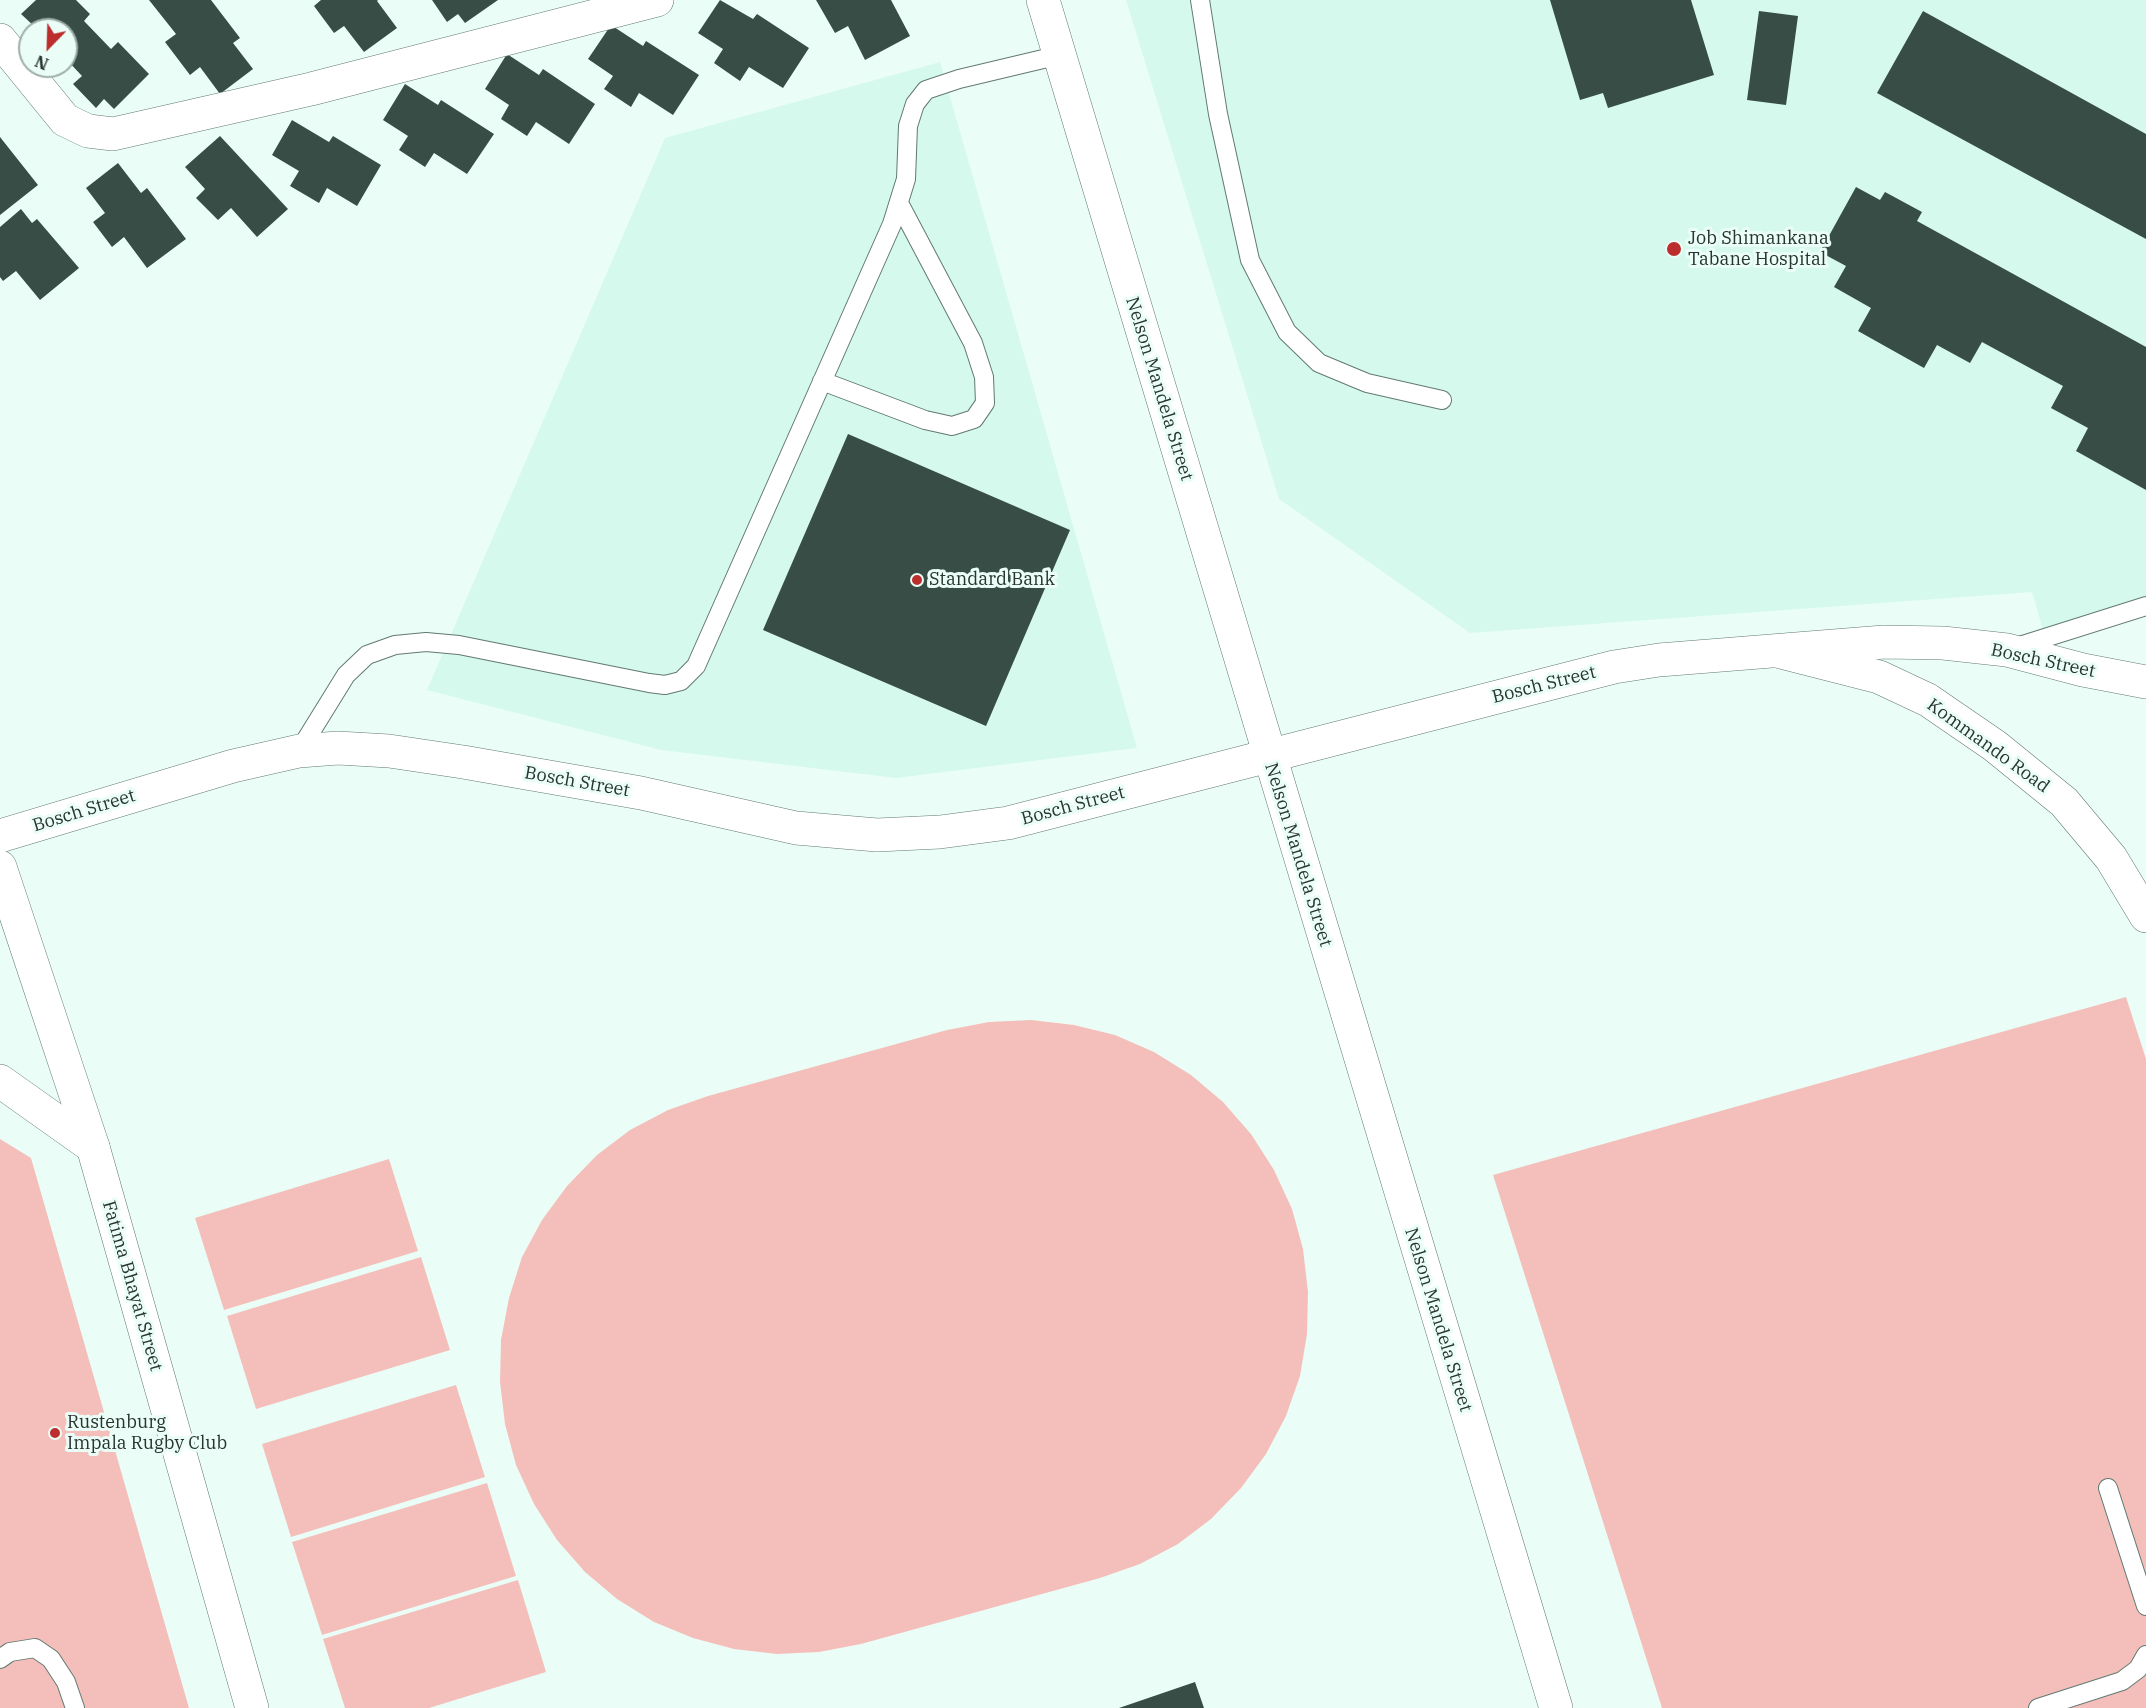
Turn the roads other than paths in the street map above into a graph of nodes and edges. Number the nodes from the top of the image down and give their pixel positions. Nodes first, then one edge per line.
1 (657, 0) edge
2 (1043, 0) edge
3 (1200, 0) edge
4 (0, 40) edge
5 (1060, 55) junction
6 (900, 205) junction
7 (822, 381) junction
8 (1442, 400) dead end
9 (2146, 606) edge
10 (2007, 650) junction
11 (1777, 651) junction
12 (2146, 682) edge
13 (299, 751) junction
14 (1267, 754) junction
15 (0, 836) edge
16 (0, 867) edge
17 (2146, 916) edge
18 (0, 1081) edge
19 (93, 1147) junction
20 (2108, 1488) dead end
21 (2146, 1606) edge
22 (2146, 1655) edge
23 (0, 1659) edge
24 (75, 1708) edge
25 (252, 1708) edge
26 (1556, 1708) edge
27 (2038, 1708) edge

1 - 4 street
2 - 5 street, Nelson Mandela Street
3 - 8 lane
5 - 6 lane
5 - 14 street, Nelson Mandela Street
6 - 7 lane
6 - 7 lane
7 - 13 lane
9 - 10 lane
10 - 11 street, Bosch Street
10 - 12 street, Bosch Street
11 - 14 street, Bosch Street
11 - 17 street, Kommando Road
13 - 14 street, Bosch Street
13 - 15 street, Bosch Street
14 - 26 street, Nelson Mandela Street
16 - 19 street, Fatima Bhayat Street
18 - 19 street
19 - 25 street, Fatima Bhayat Street
20 - 21 lane
22 - 27 lane
23 - 24 lane

